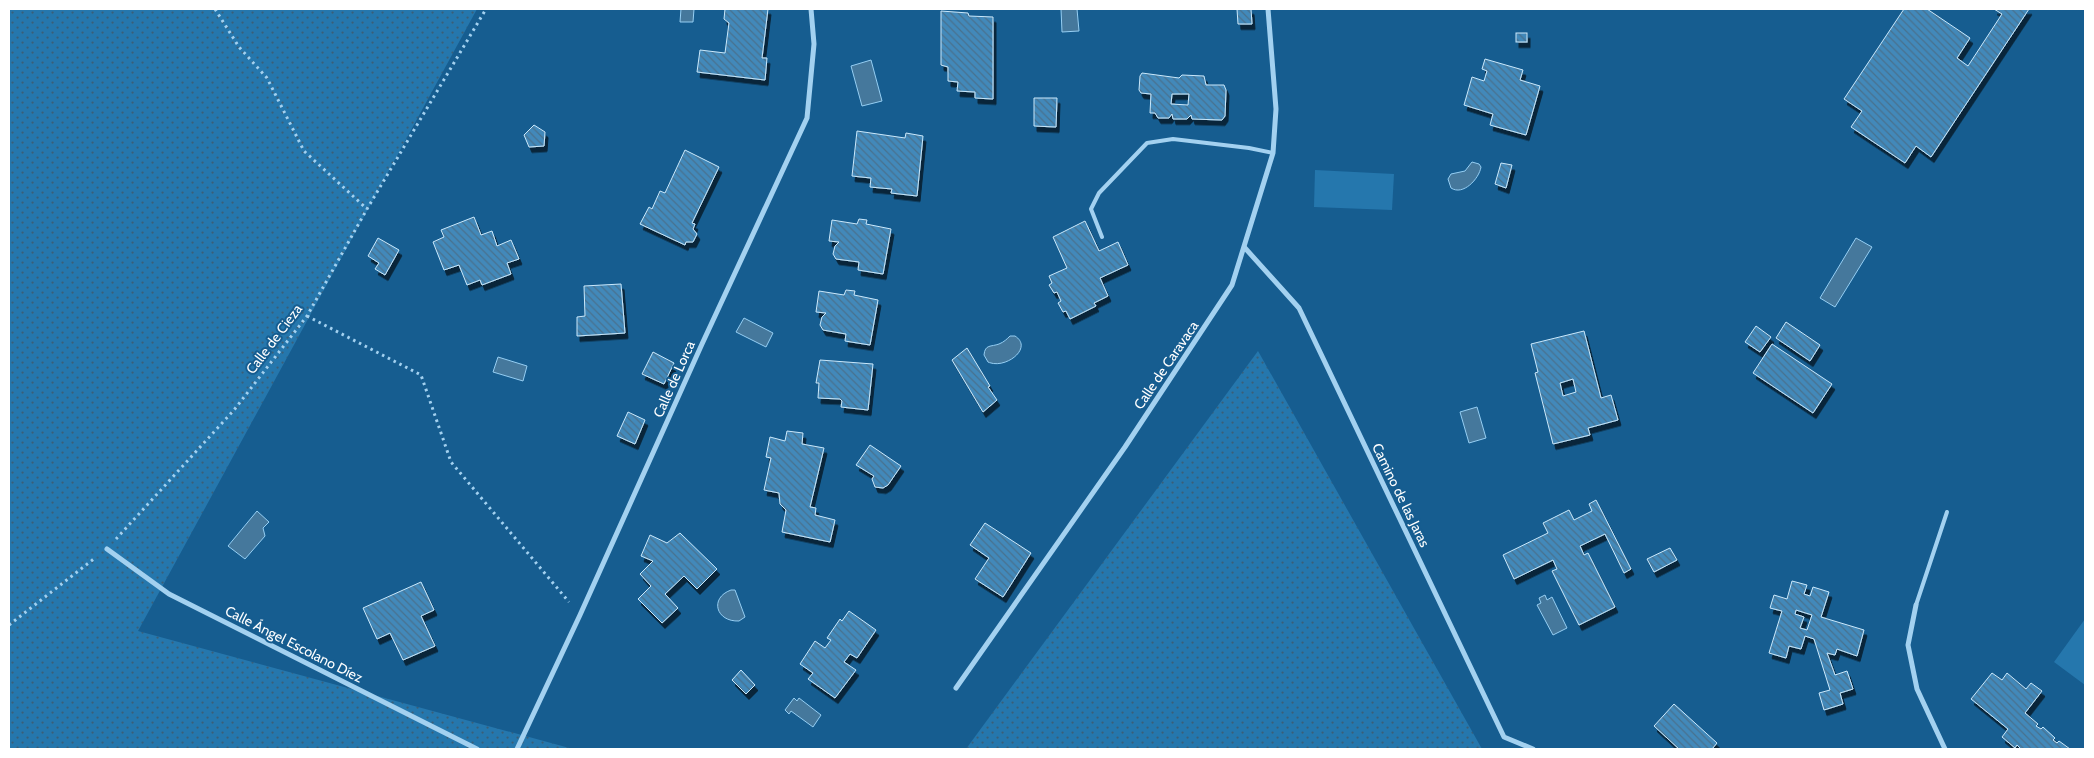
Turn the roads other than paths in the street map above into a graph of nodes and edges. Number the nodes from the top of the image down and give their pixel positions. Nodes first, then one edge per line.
1 (812, 9) edge
2 (1268, 9) edge
3 (1273, 153) junction
4 (1102, 237) dead end
5 (1245, 248) junction
6 (1947, 512) dead end
7 (106, 549) road end
8 (1916, 605) joint
9 (956, 688) dead end
10 (477, 749) edge
11 (517, 749) edge
12 (1533, 749) edge
13 (1945, 749) edge

1 - 11 street, Calle de Lorca
2 - 3 street, Calle de Caravaca
3 - 4 lane
3 - 5 street, Calle de Caravaca
5 - 9 street, Calle de Caravaca
5 - 12 street, Camino de las Jaras
6 - 8 lane
7 - 10 street, Calle Ángel Escolano Díez
8 - 13 street

